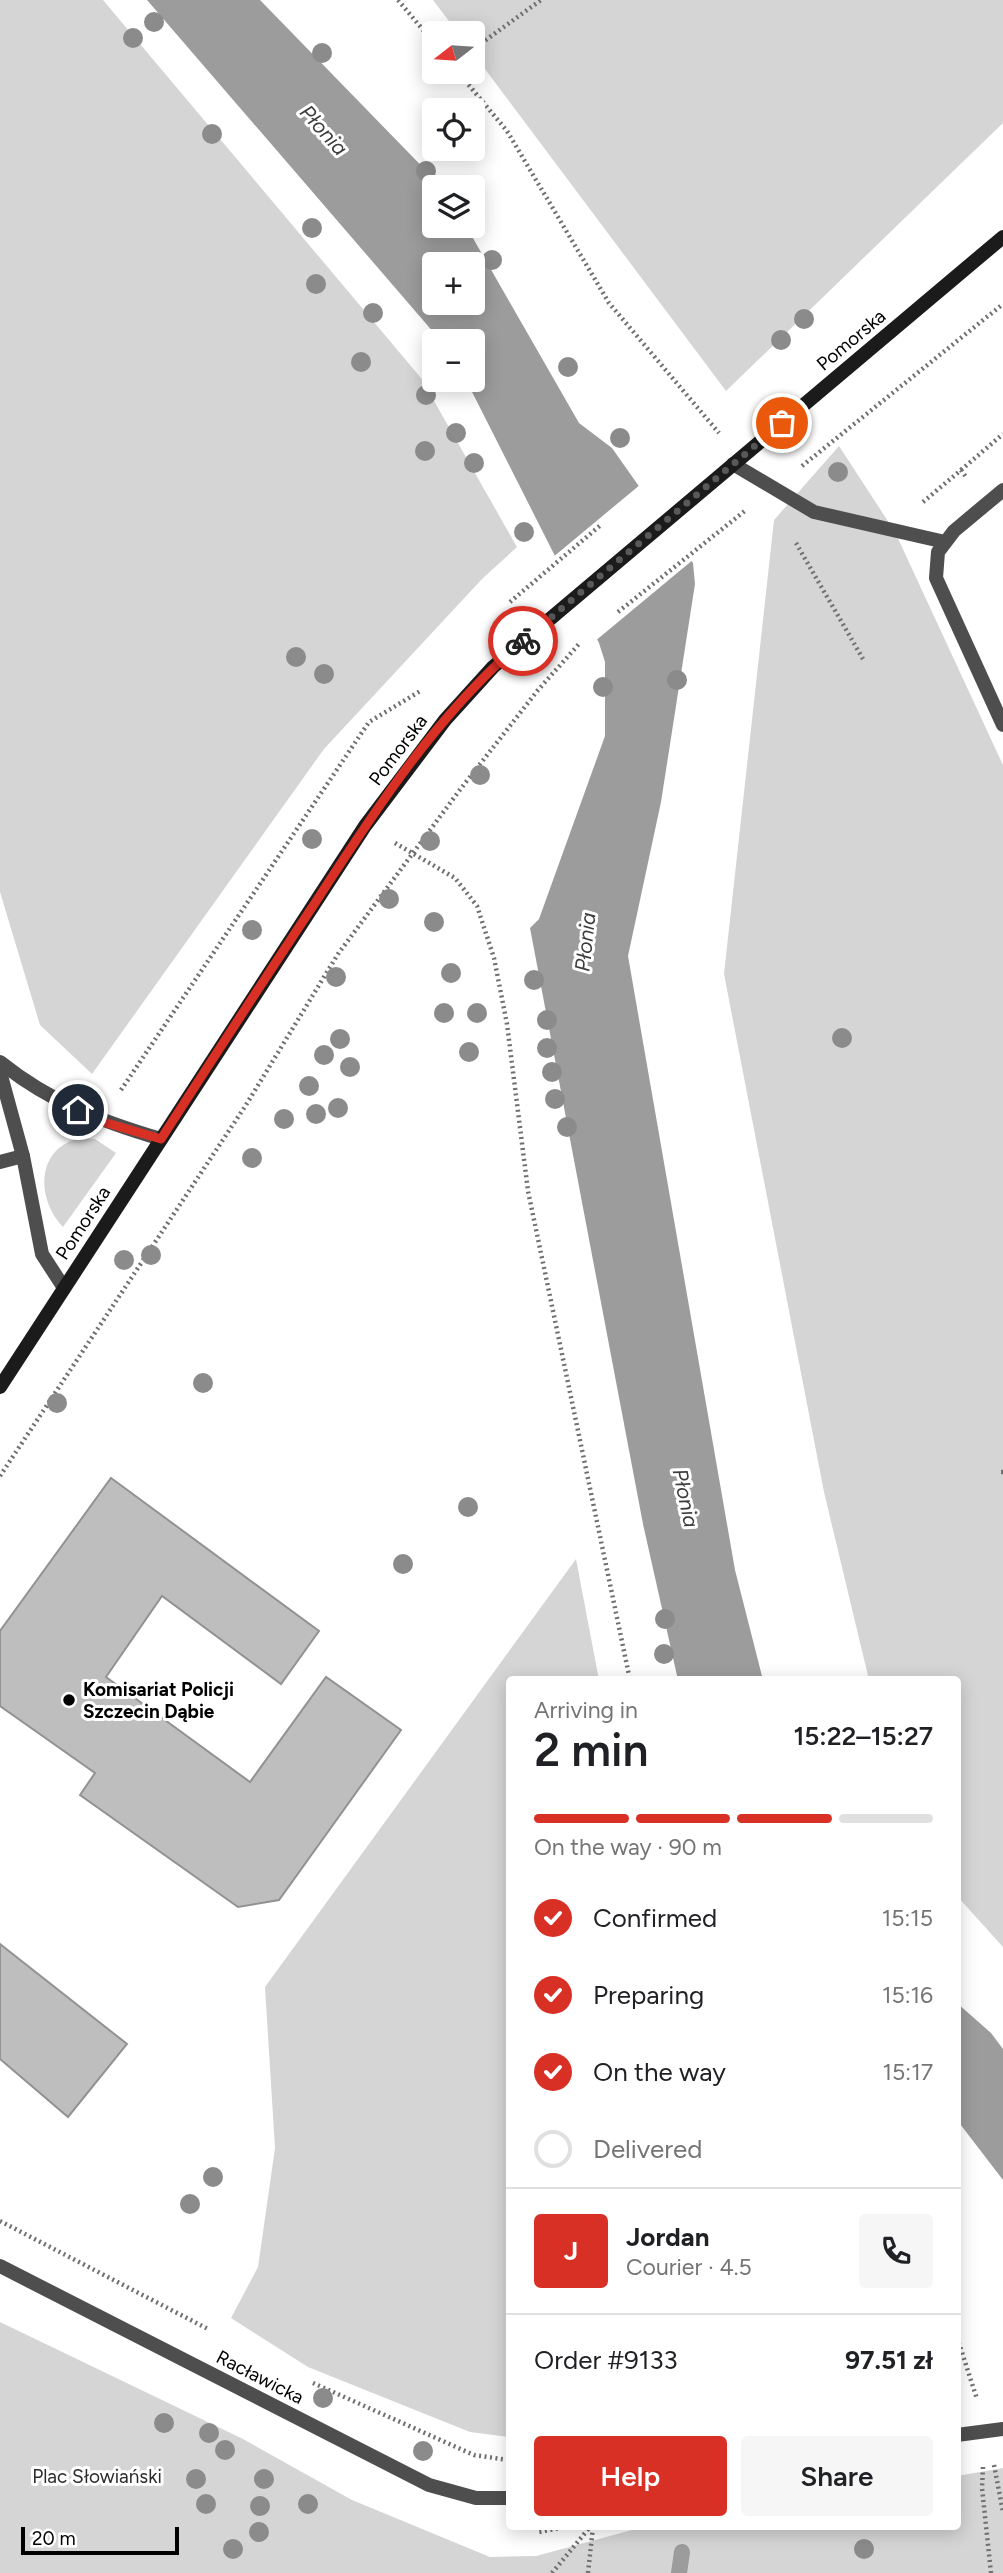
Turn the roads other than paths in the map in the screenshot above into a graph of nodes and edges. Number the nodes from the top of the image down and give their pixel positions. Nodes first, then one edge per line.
1 (1003, 237) edge
2 (737, 461) junction
3 (1003, 490) edge
4 (945, 542) junction
5 (1003, 725) edge
6 (0, 1062) edge
7 (0, 1072) edge
8 (161, 1139) junction
9 (23, 1156) junction
10 (0, 1162) edge
11 (64, 1288) junction
12 (0, 1387) edge
13 (0, 2266) edge
14 (1003, 2429) edge
15 (961, 2434) edge
16 (506, 2498) edge

1 - 2 street, Pomorska
2 - 4 street
2 - 8 street, Pomorska
3 - 4 street
4 - 5 street
6 - 8 street
7 - 9 street
8 - 11 street, Pomorska
9 - 10 street
9 - 11 street
11 - 12 street, Pomorska
13 - 16 street, Racławicka
14 - 15 street

